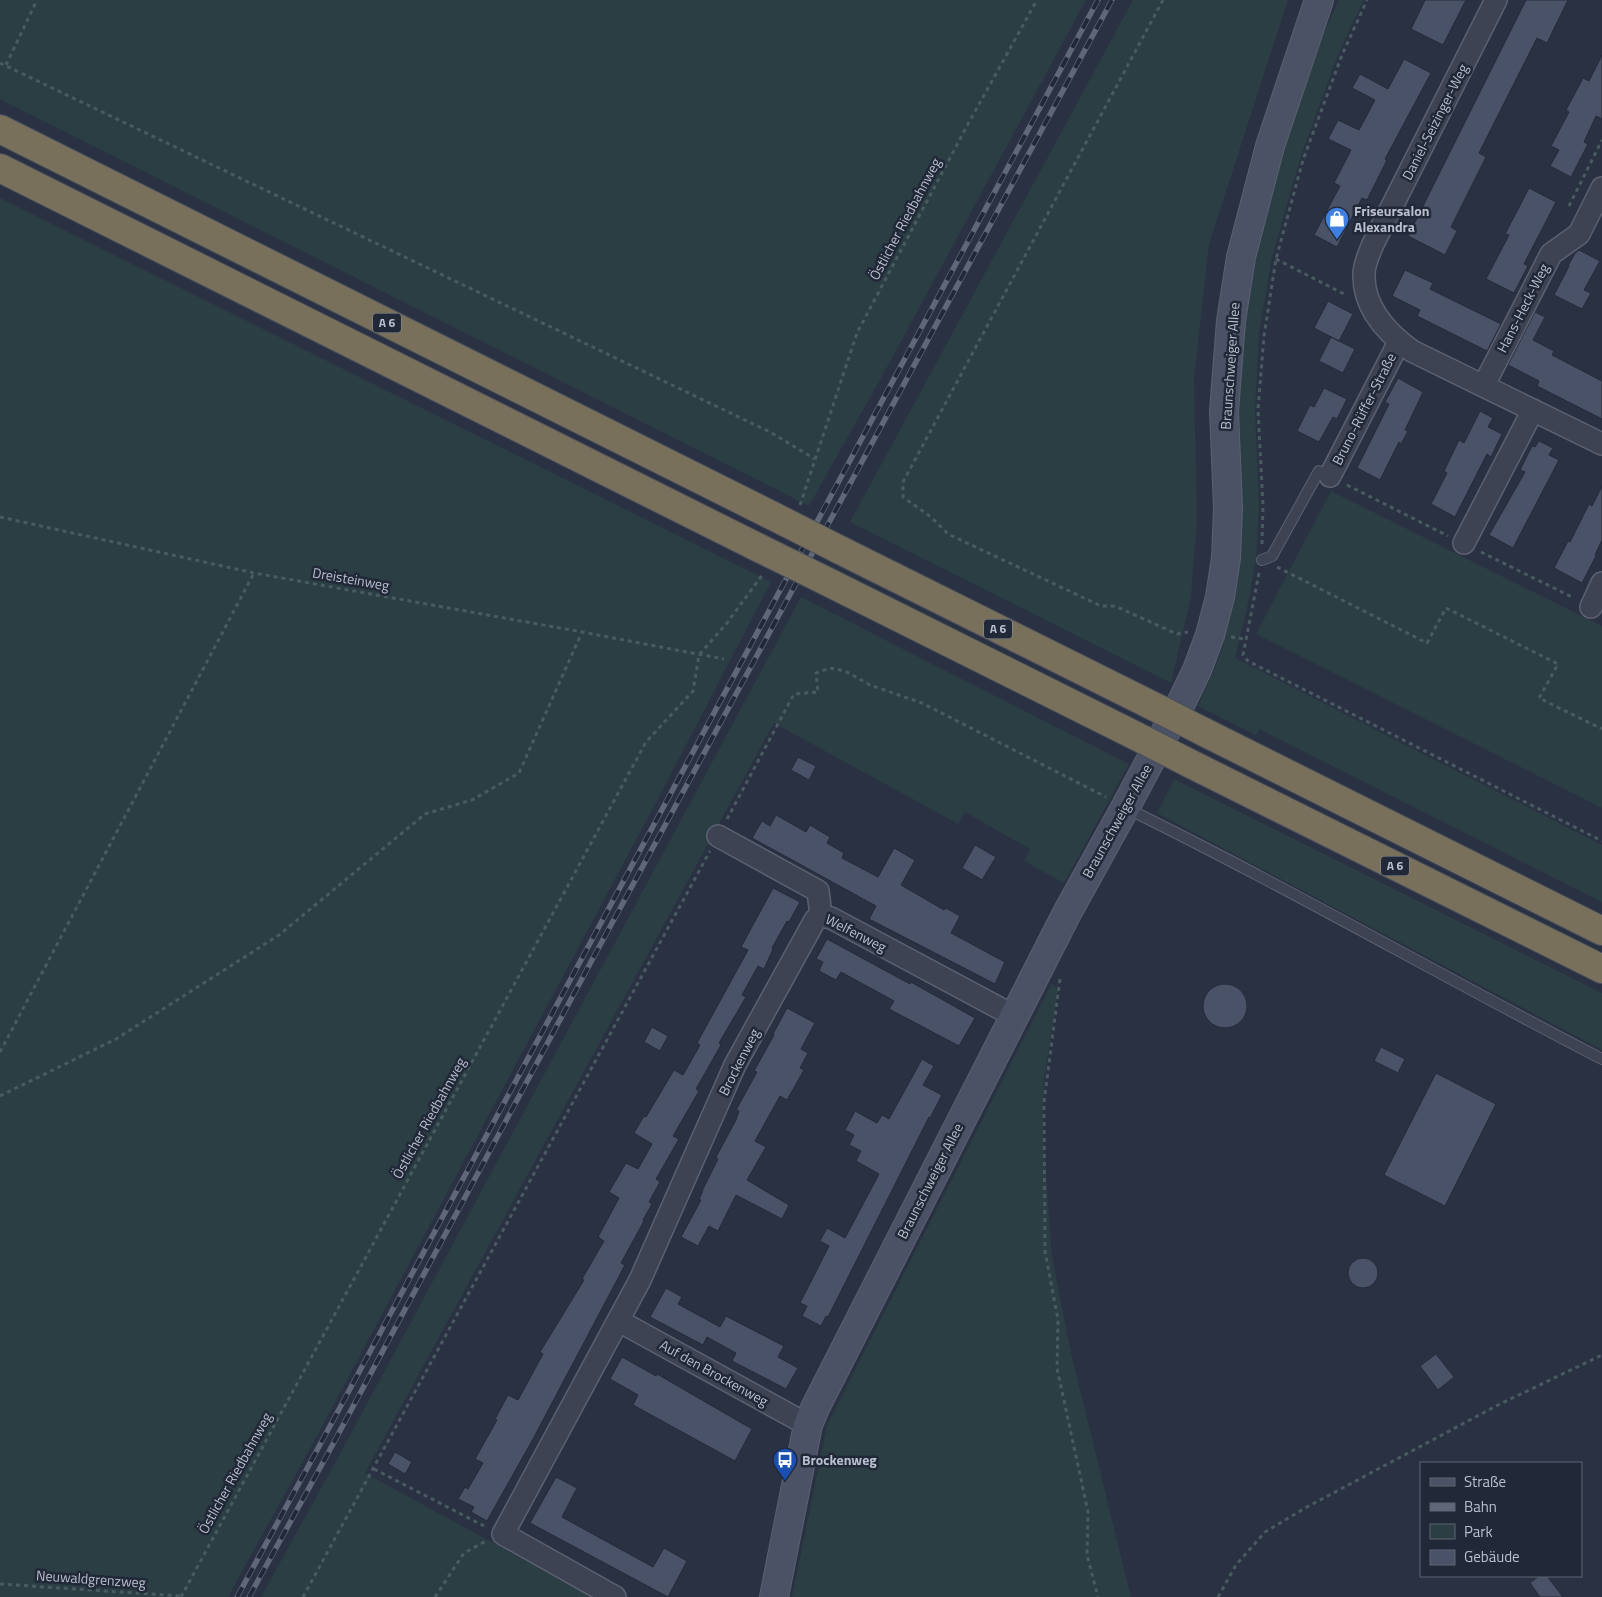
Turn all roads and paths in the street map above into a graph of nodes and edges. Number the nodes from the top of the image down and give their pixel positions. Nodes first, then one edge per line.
1 (36, 0) edge
2 (1037, 0) edge
3 (1163, 0) edge
4 (1367, 0) edge
5 (1496, 0) edge
6 (1319, 1) edge
7 (0, 63) edge
8 (6, 65) junction
9 (0, 129) edge
10 (0, 168) edge
11 (1602, 188) edge
12 (1276, 259) junction
13 (1364, 282) junction
14 (1399, 342) junction
15 (1484, 385) junction
16 (1533, 410) junction
17 (1602, 444) edge
18 (1324, 473) joint
19 (0, 517) edge
20 (1464, 543) dead end
21 (1262, 560) junction
22 (254, 574) junction
23 (1602, 583) edge
24 (1591, 607) dead end
25 (1196, 631) dead end
26 (582, 632) junction
27 (699, 655) junction
28 (724, 659) dead end
29 (1602, 730) edge
30 (1120, 805) junction
31 (718, 836) junction
32 (1602, 841) edge
33 (821, 916) junction
34 (1602, 931) edge
35 (1602, 969) edge
36 (1061, 974) dead end
37 (1014, 1016) junction
38 (0, 1052) edge
39 (1602, 1059) edge
40 (0, 1096) edge
41 (619, 1321) junction
42 (1602, 1354) edge
43 (808, 1424) junction
44 (374, 1469) junction
45 (496, 1534) junction
46 (0, 1584) edge
47 (181, 1597) edge
48 (303, 1597) edge
49 (436, 1597) edge
50 (615, 1597) edge
51 (774, 1597) edge
52 (1098, 1597) edge
53 (1218, 1597) edge

1 - 8 path
2 - 8 path, Östlicher Riedbahnweg
3 - 25 path
4 - 12 path
5 - 13 street, Daniel-Seizinger-Weg
6 - 30 street, Braunschweiger Allee
7 - 8 path
9 - 34 highway, A 6, bridge
10 - 35 highway, A 6, bridge
11 - 15 street, Hans-Heck-Weg
12 - 13 path
12 - 21 path
13 - 14 street, Bruno-Rüffer-Straße
14 - 15 street, Bruno-Rüffer-Straße
14 - 18 street, Bruno-Rüffer-Straße
15 - 16 street, Bruno-Rüffer-Straße
16 - 17 street, Bruno-Rüffer-Straße
16 - 20 street
18 - 21 lane
19 - 22 path, Dreisteinweg
21 - 29 path
21 - 32 path
22 - 26 path, Dreisteinweg
22 - 38 path
23 - 24 street
26 - 27 path, Dreisteinweg
26 - 40 path
27 - 28 path, Dreisteinweg
27 - 47 path, Östlicher Riedbahnweg
30 - 31 path
30 - 37 street, Braunschweiger Allee
30 - 39 lane
31 - 33 street, Welfenweg
31 - 44 path
33 - 37 street, Welfenweg
33 - 41 street, Brockenweg
36 - 52 path
37 - 43 street, Braunschweiger Allee
41 - 43 street, Auf den Brockenweg
41 - 45 street, Brockenweg
42 - 53 path
43 - 51 street, Braunschweiger Allee
44 - 45 path
44 - 48 path
45 - 49 path
45 - 50 street
46 - 47 path, Neuwaldgrenzweg

